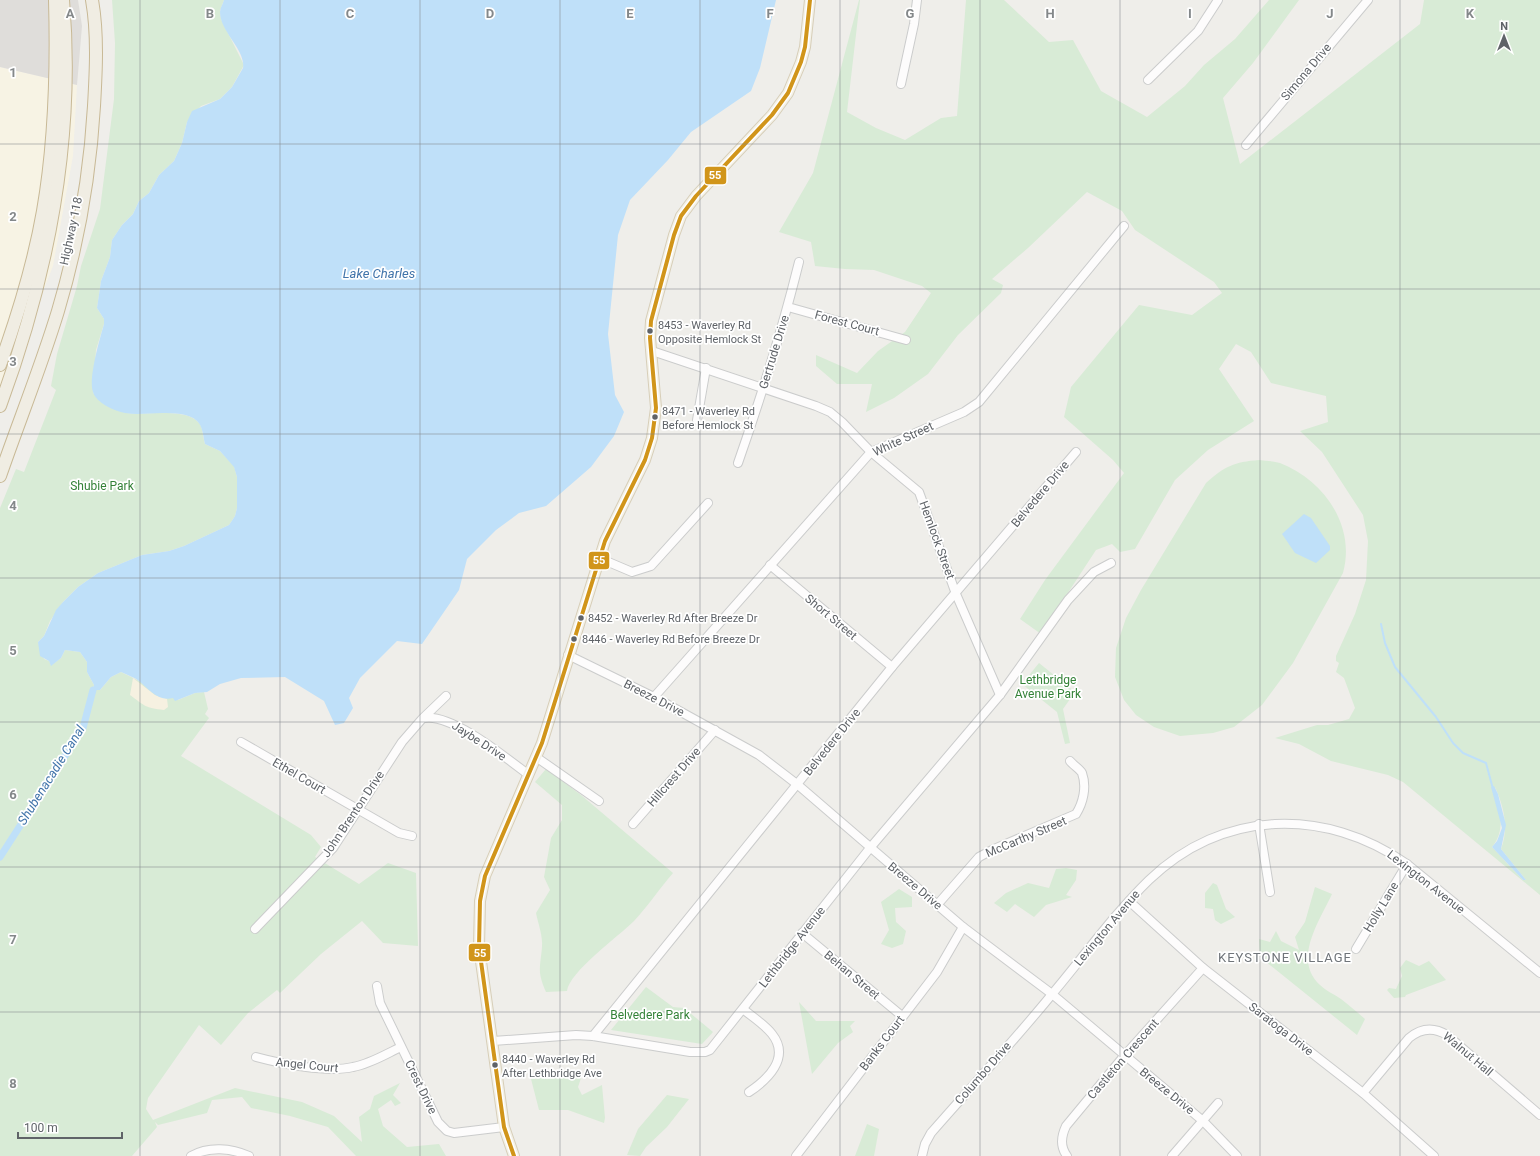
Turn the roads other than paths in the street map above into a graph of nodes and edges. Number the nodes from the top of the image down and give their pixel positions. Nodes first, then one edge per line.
1 (55, 0) edge
2 (63, 0) edge
3 (90, 0) edge
4 (810, 0) edge
5 (917, 0) edge
6 (1218, 0) edge
7 (1368, 0) edge
8 (1148, 80) dead end
9 (901, 84) dead end
10 (1246, 145) dead end
11 (1124, 226) dead end
12 (799, 262) dead end
13 (788, 307) junction
14 (906, 340) dead end
15 (652, 351) junction
16 (0, 365) edge
17 (706, 368) junction
18 (763, 390) junction
19 (0, 406) edge
20 (698, 420) dead end
21 (871, 452) junction
22 (1076, 452) dead end
23 (0, 453) edge
24 (738, 464) dead end
25 (0, 476) edge
26 (708, 503) dead end
27 (599, 558) junction
28 (1111, 563) dead end
29 (770, 565) junction
30 (956, 594) junction
31 (568, 655) junction
32 (892, 667) junction
33 (1000, 695) junction
34 (446, 696) dead end
35 (654, 697) junction
36 (425, 718) junction
37 (715, 730) junction
38 (241, 742) dead end
39 (536, 757) junction
40 (1070, 761) dead end
41 (529, 775) junction
42 (798, 784) junction
43 (599, 801) dead end
44 (357, 810) junction
45 (633, 824) dead end
46 (1259, 824) junction
47 (412, 836) dead end
48 (870, 848) junction
49 (1407, 864) junction
50 (1270, 892) dead end
51 (1129, 901) junction
52 (937, 905) junction
53 (963, 927) junction
54 (255, 929) dead end
55 (802, 933) junction
56 (1356, 949) dead end
57 (1203, 968) junction
58 (1540, 973) edge
59 (378, 986) dead end
60 (1052, 994) junction
61 (744, 1010) junction
62 (902, 1016) junction
63 (593, 1036) junction
64 (493, 1042) junction
65 (401, 1047) junction
66 (1124, 1056) junction
67 (256, 1057) dead end
68 (749, 1092) dead end
69 (1363, 1094) junction
70 (1218, 1103) dead end
71 (1540, 1115) edge
72 (1203, 1121) junction
73 (504, 1127) junction
74 (191, 1156) edge
75 (249, 1156) edge
76 (514, 1156) edge
77 (796, 1156) edge
78 (922, 1156) edge
79 (1067, 1156) edge
80 (1172, 1156) edge
81 (1237, 1156) edge
82 (1434, 1156) edge

1 - 16 highway
2 - 19 highway, Highway 118
3 - 23 highway, Highway 118
3 - 25 highway
4 - 15 main road
5 - 9 street
6 - 8 street
7 - 10 street, Simona Drive
11 - 21 street, White Street
12 - 13 street, Gertrude Drive
13 - 14 street, Forest Court
13 - 18 street, Gertrude Drive
15 - 17 street, Hemlock Street
15 - 27 main road
17 - 18 street, Hemlock Street
17 - 20 street
18 - 21 street, Hemlock Street
18 - 24 street, Gertrude Drive
21 - 29 street, White Street
21 - 30 street, Hemlock Street
22 - 30 street, Belvedere Drive
26 - 27 street
27 - 31 main road
28 - 33 street, Lethbridge Avenue
29 - 32 street, Short Street
29 - 35 street, White Street
30 - 32 street, Belvedere Drive
30 - 33 street, Hemlock Street
31 - 35 street, Breeze Drive
31 - 39 main road
32 - 42 street, Belvedere Drive
33 - 48 street, Lethbridge Avenue
34 - 36 street, John Brenton Drive
35 - 37 street, Breeze Drive
36 - 41 street, Jaybe Drive
36 - 44 street, John Brenton Drive
37 - 42 street, Breeze Drive
37 - 45 street, Hillcrest Drive
38 - 44 street, Ethel Court
39 - 41 main road
39 - 43 street
40 - 52 street, McCarthy Street
41 - 64 main road
42 - 48 street, Breeze Drive
42 - 63 street, Belvedere Drive
44 - 47 street, Ethel Court
44 - 54 street, John Brenton Drive
46 - 49 street, Lexington Avenue
46 - 50 street
46 - 51 street, Lexington Avenue
48 - 52 street, Breeze Drive
48 - 55 street, Lethbridge Avenue
49 - 56 street, Holly Lane
49 - 58 street, Lexington Avenue
51 - 57 street, Saratoga Drive
51 - 60 street, Lexington Avenue
52 - 53 street, Breeze Drive
53 - 60 street, Breeze Drive
53 - 62 street, Banks Court
55 - 61 street, Lethbridge Avenue
55 - 62 street, Behan Street
57 - 66 street, Castleton Crescent
57 - 69 street, Saratoga Drive
59 - 65 street, Crest Drive
60 - 66 street, Breeze Drive
60 - 78 street, Columbo Drive
61 - 63 street, Lethbridge Avenue
61 - 68 street
62 - 77 street, Banks Court
63 - 64 street, Lethbridge Avenue
64 - 73 main road
65 - 67 street, Angel Court
65 - 73 street, Crest Drive
66 - 72 street, Breeze Drive
66 - 79 street, Castleton Crescent
69 - 71 street, Walnut Hall
69 - 82 street, Saratoga Drive
70 - 72 street
72 - 80 street
72 - 81 street, Breeze Drive
73 - 76 main road
74 - 75 street

